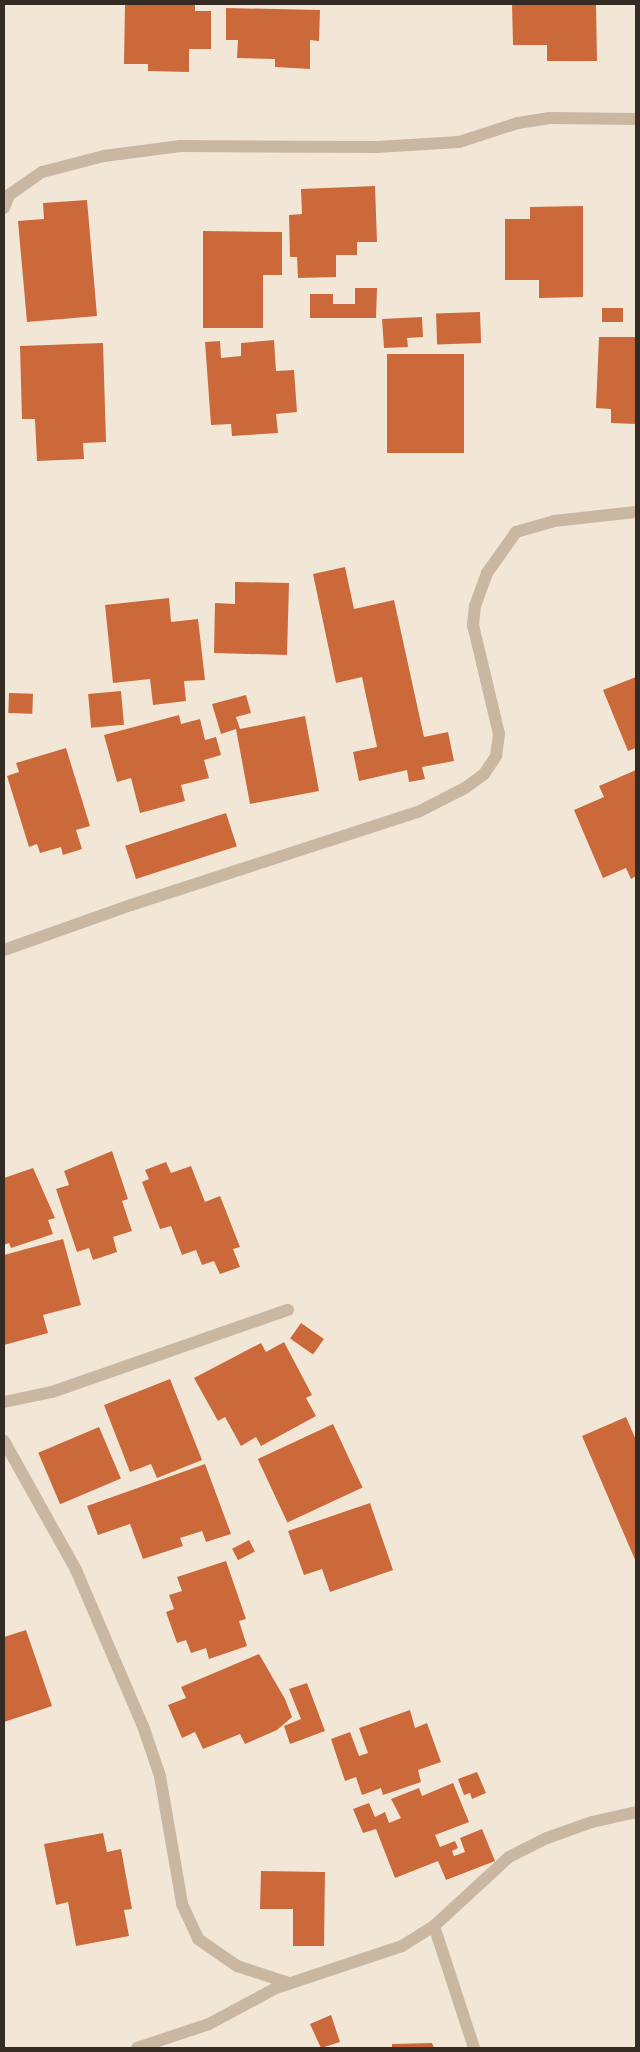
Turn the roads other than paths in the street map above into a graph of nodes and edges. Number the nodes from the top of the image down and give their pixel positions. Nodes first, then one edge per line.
1 (636, 119) edge
2 (4, 208) edge
3 (636, 512) edge
4 (4, 950) edge
5 (288, 1310) dead end
6 (4, 1402) edge
7 (4, 1441) edge
8 (636, 1812) edge
9 (434, 1926) junction
10 (289, 1983) junction
11 (137, 2048) edge
12 (474, 2048) edge

1 - 2 street
3 - 4 street
5 - 6 street
7 - 10 street
8 - 9 street
9 - 10 street
9 - 12 street
10 - 11 street

